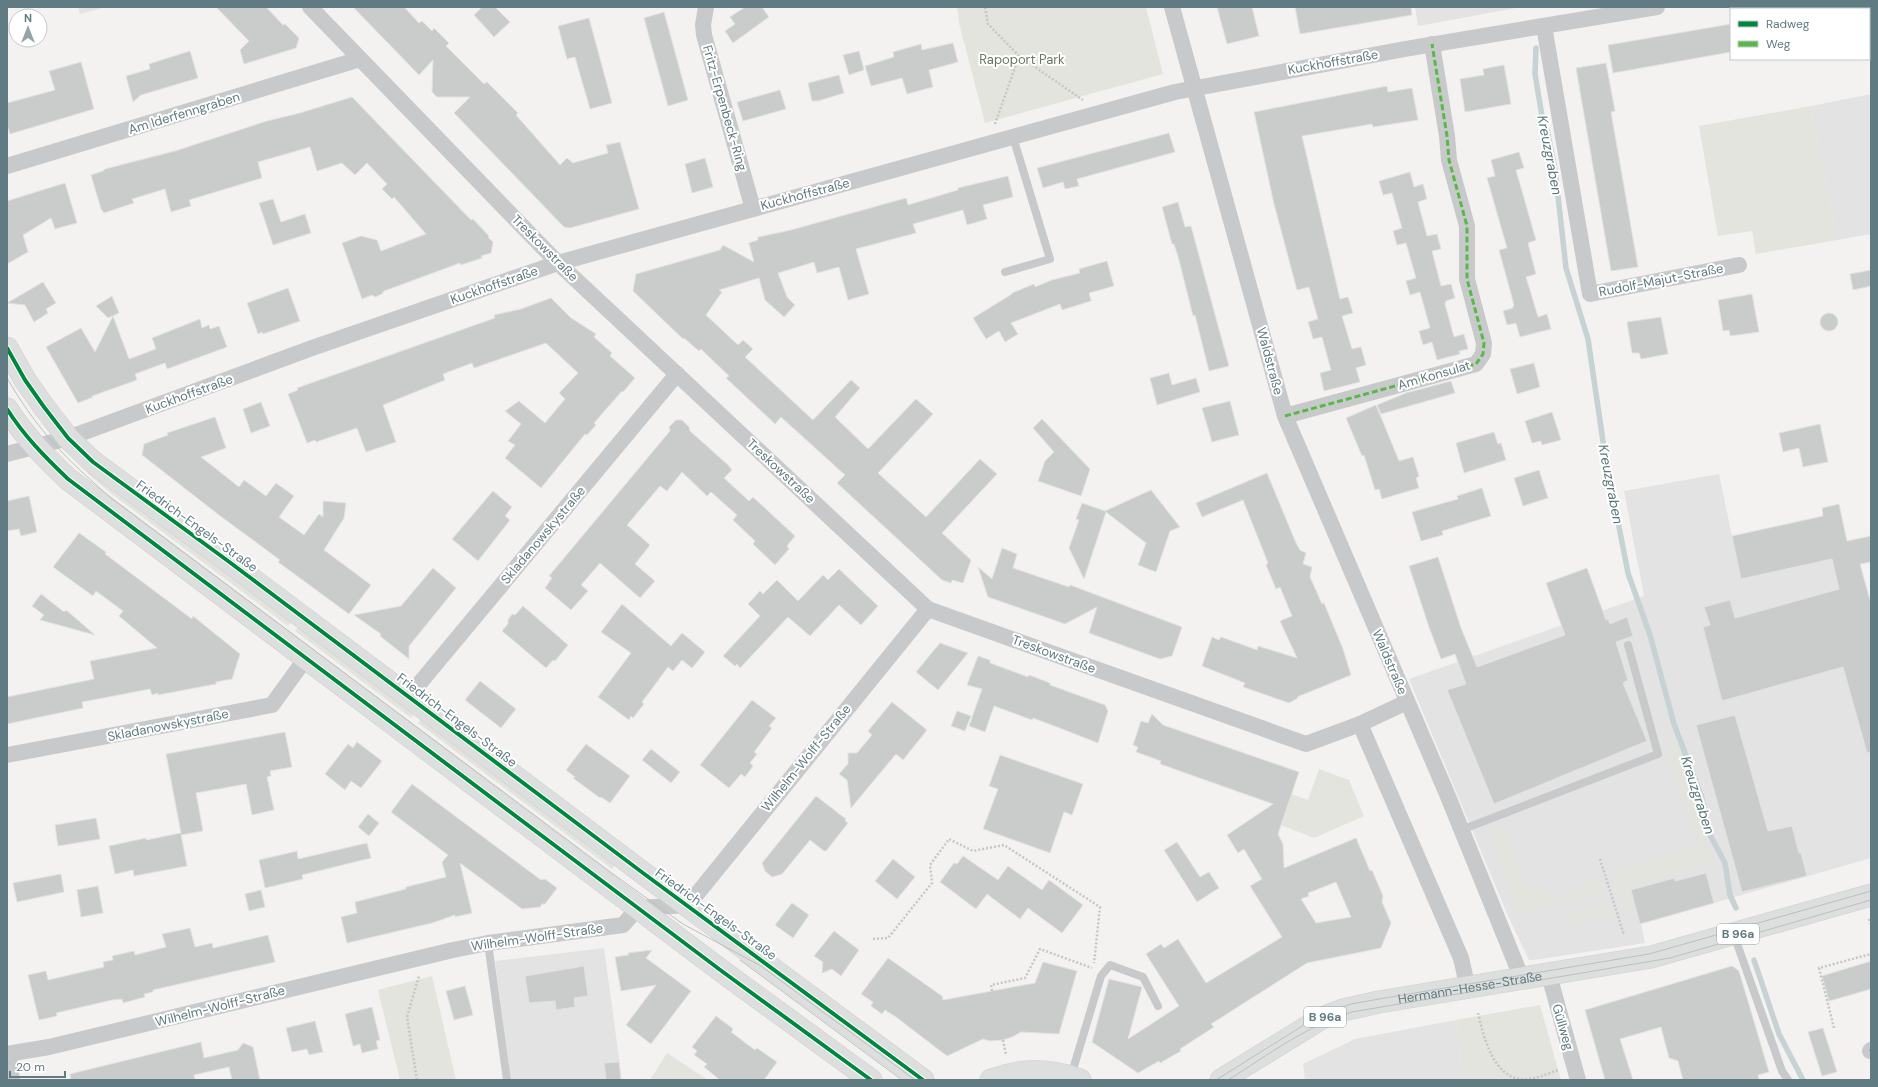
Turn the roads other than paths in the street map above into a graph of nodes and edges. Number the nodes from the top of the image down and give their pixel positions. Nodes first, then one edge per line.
1 (310, 7) edge
2 (706, 7) edge
3 (1172, 7) edge
4 (1657, 7) edge
5 (1544, 26) junction
6 (1432, 44) junction
7 (360, 59) junction
8 (1194, 88) junction
9 (1013, 138) junction
10 (7, 166) edge
11 (753, 208) junction
12 (558, 263) junction
13 (1739, 265) dead end
14 (1005, 272) dead end
15 (7, 348) edge
16 (677, 374) junction
17 (7, 409) edge
18 (1285, 416) junction
19 (68, 438) junction
20 (35, 447) junction
21 (7, 454) edge
22 (928, 609) junction
23 (1628, 645) dead end
24 (306, 658) junction
25 (409, 696) junction
26 (1407, 702) junction
27 (1360, 724) junction
28 (7, 755) edge
29 (1461, 830) junction
30 (1871, 895) edge
31 (688, 905) junction
32 (638, 908) junction
33 (1734, 935) junction
34 (488, 943) junction
35 (1548, 975) junction
36 (1522, 980) junction
37 (1468, 989) junction
38 (1158, 1006) dead end
39 (8, 1054) edge
40 (1075, 1078) edge
41 (12, 1080) edge
42 (507, 1080) edge
43 (871, 1080) edge
44 (923, 1080) edge
45 (991, 1080) edge
46 (1221, 1080) edge
47 (1578, 1080) edge
48 (1788, 1080) edge

1 - 7 street, Treskowstraße
2 - 11 street, Fritz-Erpenbeck-Ring
3 - 8 street, Waldstraße
4 - 5 street, Kuckhoffstraße
5 - 6 street, Kuckhoffstraße
5 - 13 street, Rudolf-Majut-Straße
6 - 8 street, Kuckhoffstraße
6 - 18 street, Am Konsulat
7 - 10 street, Am Iderfenngraben
7 - 12 street, Treskowstraße
8 - 9 street, Kuckhoffstraße
8 - 18 street, Waldstraße
9 - 11 street, Kuckhoffstraße
9 - 14 lane
11 - 12 street, Kuckhoffstraße
12 - 16 street, Treskowstraße
12 - 19 street, Kuckhoffstraße
15 - 19 main road, Friedrich-Engels-Straße
16 - 22 street, Treskowstraße
16 - 25 street, Skladanowskystraße
17 - 20 main road
18 - 26 street, Waldstraße
19 - 20 street, Kuckhoffstraße
19 - 25 main road, Friedrich-Engels-Straße
20 - 21 street, Kuckhoffstraße
20 - 24 main road
22 - 27 street, Treskowstraße
22 - 31 street, Wilhelm-Wolff-Straße
23 - 29 lane
24 - 28 street, Skladanowskystraße
24 - 32 main road
25 - 31 main road, Friedrich-Engels-Straße
26 - 27 street, Waldstraße
26 - 29 street, Waldstraße
27 - 37 street
29 - 36 street, Waldstraße
30 - 33 main road, Hermann-Hesse-Straße / B 96a
31 - 32 street
31 - 44 main road, Friedrich-Engels-Straße
32 - 34 street, Wilhelm-Wolff-Straße
32 - 43 main road
33 - 35 main road, Hermann-Hesse-Straße / B 96a
33 - 48 lane
34 - 39 street, Wilhelm-Wolff-Straße
34 - 42 lane
35 - 36 main road, Hermann-Hesse-Straße / B 96a
35 - 47 street, Güllweg
36 - 37 main road, Hermann-Hesse-Straße / B 96a
37 - 46 main road, Hermann-Hesse-Straße / B 96a
38 - 40 lane
39 - 41 street, Wilhelm-Wolff-Straße
40 - 45 main road

